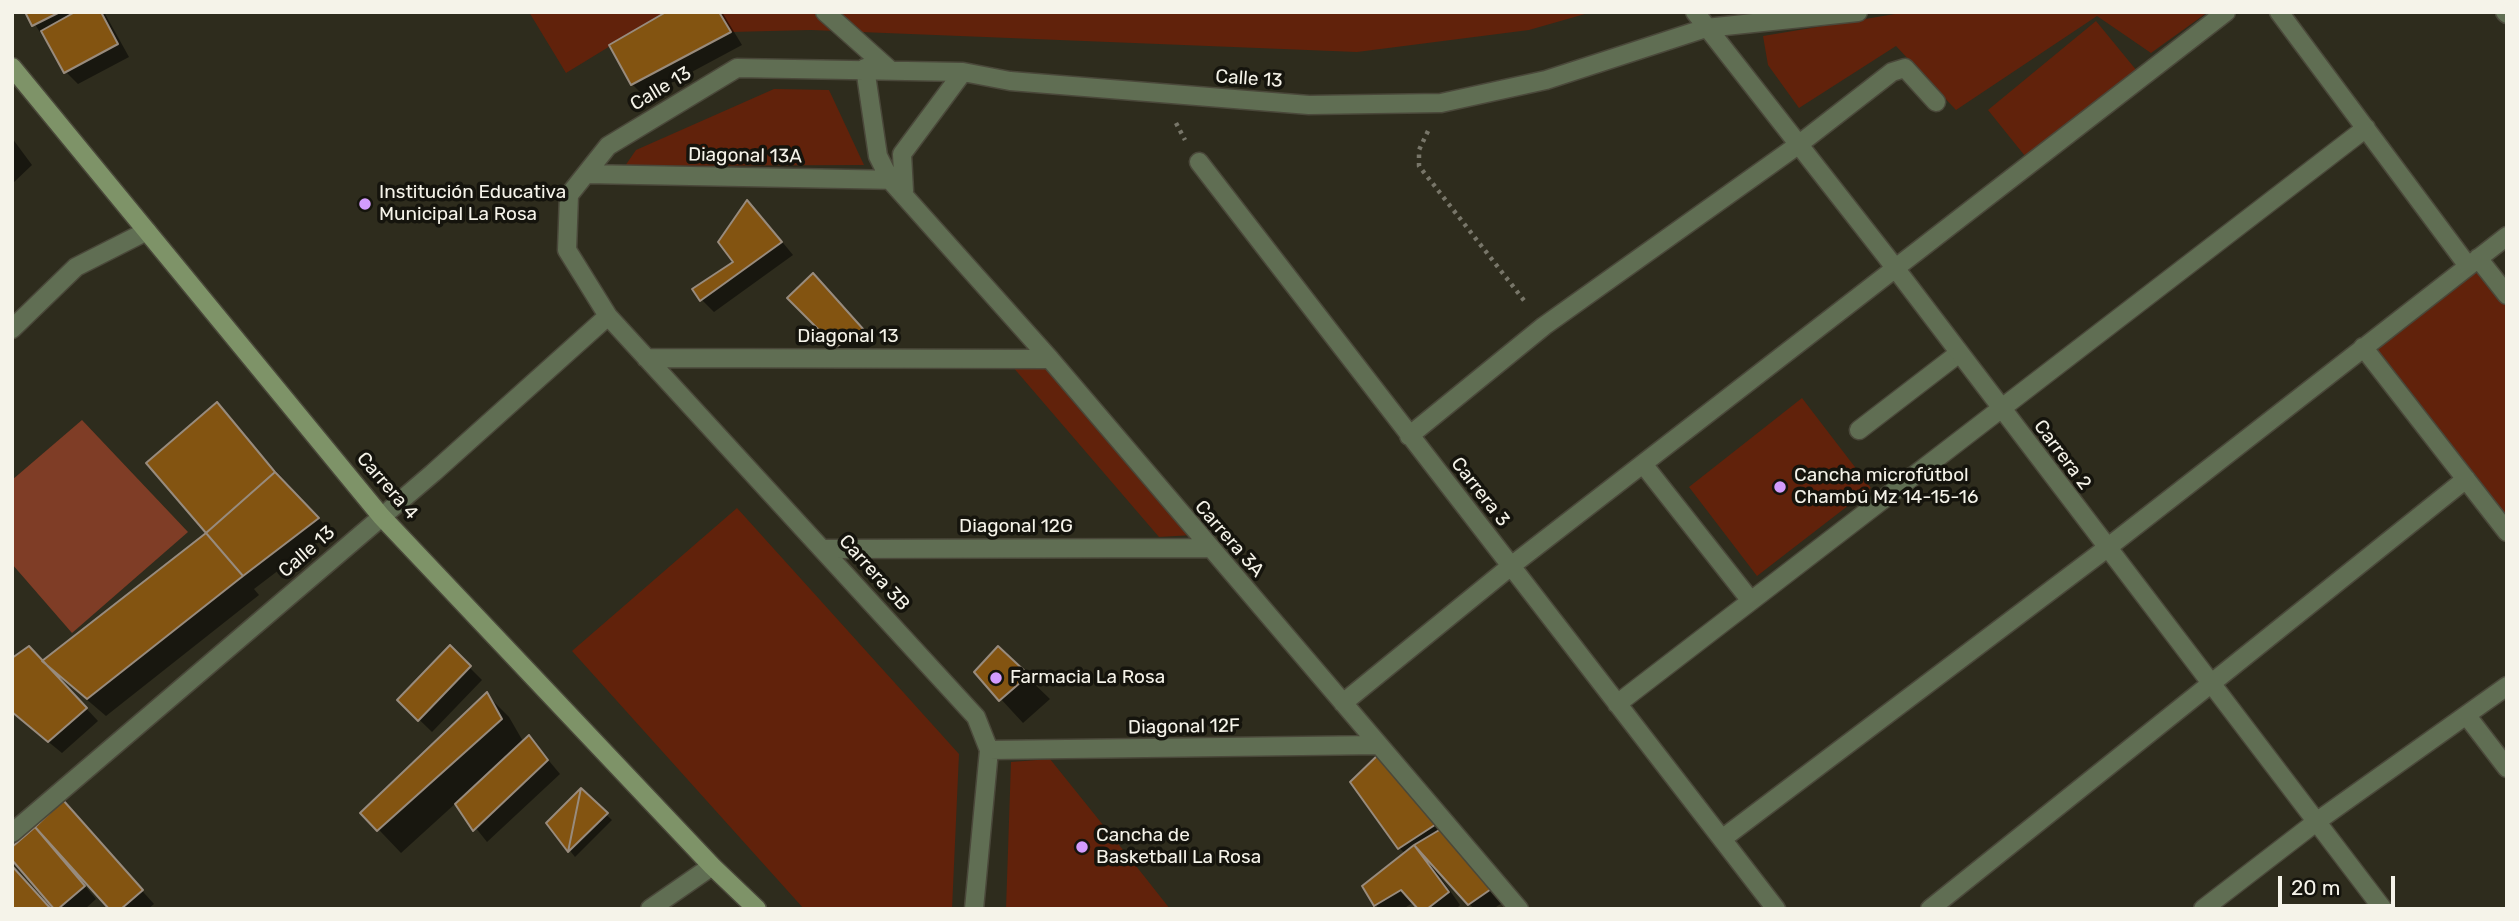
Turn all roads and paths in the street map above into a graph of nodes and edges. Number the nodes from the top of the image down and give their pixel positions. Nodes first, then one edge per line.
1 (825, 12) edge
2 (1695, 12) edge
3 (1858, 12) edge
4 (2226, 12) edge
5 (2279, 12) edge
6 (1706, 29) junction
7 (12, 67) edge
8 (866, 68) junction
9 (890, 70) junction
10 (963, 72) junction
11 (1164, 94) junction
12 (1936, 102) dead end
13 (2366, 128) junction
14 (1798, 145) junction
15 (1419, 150) dead end
16 (1199, 162) joint
17 (586, 174) junction
18 (899, 186) junction
19 (147, 231) junction
20 (2507, 236) edge
21 (2473, 262) junction
22 (1894, 269) junction
23 (2507, 295) edge
24 (608, 316) junction
25 (1544, 326) junction
26 (12, 329) edge
27 (2363, 347) junction
28 (1958, 354) junction
29 (646, 358) junction
30 (1050, 359) junction
31 (2001, 410) junction
32 (1859, 429) dead end
33 (1409, 436) junction
34 (1643, 464) junction
35 (2466, 479) junction
36 (382, 516) junction
37 (2507, 531) edge
38 (1208, 548) junction
39 (2107, 548) junction
40 (824, 549) junction
41 (1511, 566) junction
42 (1751, 601) junction
43 (2211, 684) junction
44 (2507, 686) edge
45 (1343, 703) junction
46 (1617, 704) junction
47 (2467, 716) junction
48 (1379, 746) junction
49 (989, 750) junction
50 (2507, 768) edge
51 (2316, 822) junction
52 (12, 833) edge
53 (1722, 839) junction
54 (712, 866) junction
55 (650, 909) edge
56 (757, 909) edge
57 (974, 909) edge
58 (1519, 909) edge
59 (1776, 909) edge
60 (1930, 909) edge
61 (2203, 909) edge
62 (2383, 909) edge

1 - 9 street
2 - 6 street, Carrera 2
3 - 6 street
4 - 22 street
5 - 13 street
6 - 11 street, Calle 13
6 - 14 street, Carrera 2
7 - 19 street, Carrera 4
8 - 9 street, Calle 13
8 - 17 street, Calle 13
8 - 18 street, Carrera 3A
9 - 10 street, Calle 13
10 - 11 street, Calle 13
10 - 18 street
11 - 16 path
12 - 14 street
13 - 21 street
13 - 31 street
14 - 22 street, Carrera 2
14 - 25 street
15 - 25 path
16 - 33 street, Carrera 3
17 - 18 street, Diagonal 13A
17 - 24 street, Calle 13
18 - 30 street, Carrera 3A
19 - 26 street
19 - 36 street, Carrera 4
20 - 21 street
21 - 23 street
21 - 27 street
22 - 28 street, Carrera 2
22 - 34 street
24 - 29 street, Carrera 3B
24 - 36 street, Calle 13
25 - 33 street
27 - 35 street
27 - 39 street
28 - 31 street, Carrera 2
28 - 32 street
29 - 30 street, Diagonal 13
29 - 40 street, Carrera 3B
30 - 38 street, Carrera 3A
31 - 39 street, Carrera 2
31 - 42 street
33 - 41 street, Carrera 3
34 - 41 street
34 - 42 street
35 - 37 street
35 - 43 street
36 - 52 street, Calle 13
36 - 54 street, Carrera 4
38 - 40 street, Diagonal 12G
38 - 45 street, Carrera 3A
39 - 43 street, Carrera 2
39 - 53 street
40 - 49 street, Carrera 3B
41 - 45 street
41 - 46 street, Carrera 3
42 - 46 street
43 - 51 street, Carrera 2
43 - 60 street
44 - 47 street
45 - 48 street, Carrera 3A
46 - 53 street, Carrera 3
47 - 50 street
47 - 51 street
48 - 49 street, Diagonal 12F
48 - 58 street, Carrera 3A
49 - 57 street, Carrera 3B
51 - 61 street
51 - 62 street, Carrera 2
53 - 59 street, Carrera 3
54 - 55 street
54 - 56 street, Carrera 4

